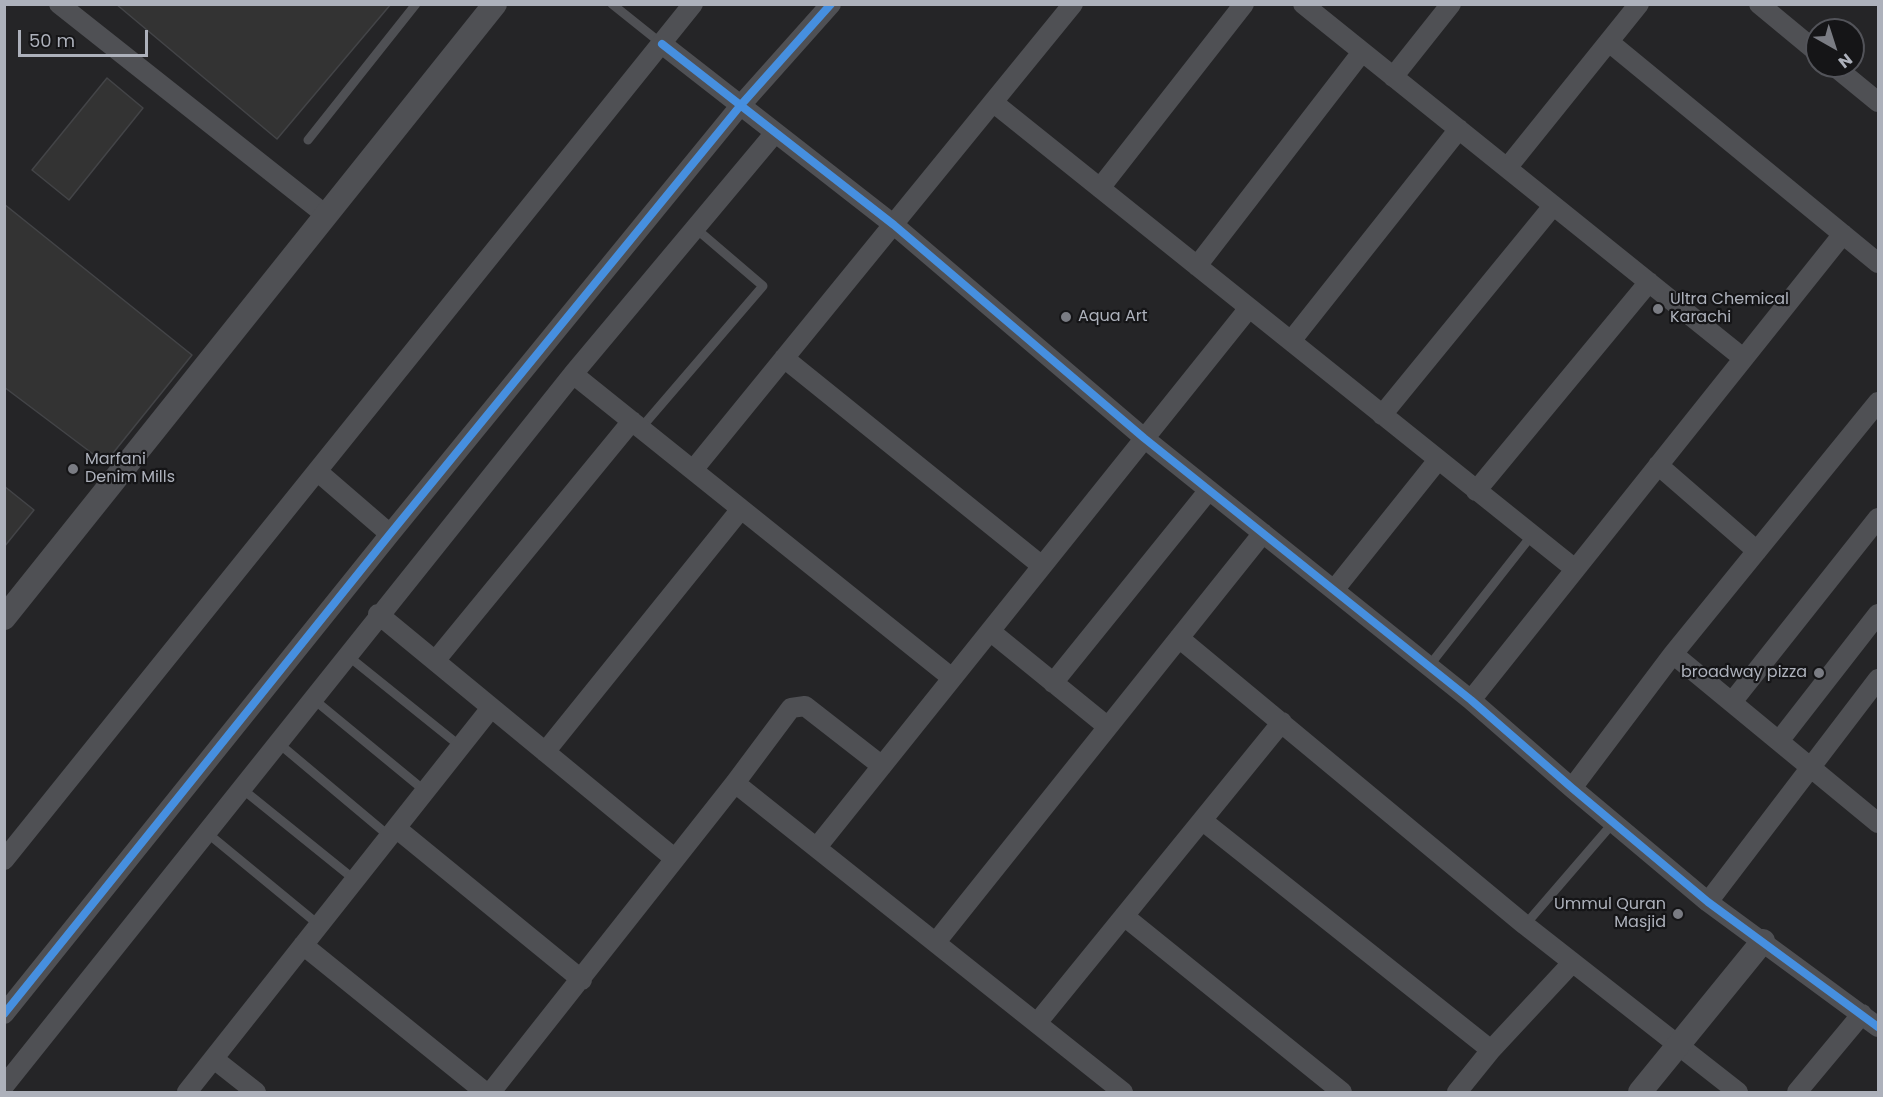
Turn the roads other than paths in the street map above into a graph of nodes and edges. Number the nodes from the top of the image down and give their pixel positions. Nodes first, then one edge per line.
1 (59, 4) edge
2 (416, 4) edge
3 (495, 4) edge
4 (612, 4) edge
5 (693, 4) edge
6 (831, 4) edge
7 (1073, 4) edge
8 (1244, 4) edge
9 (1303, 4) edge
10 (1451, 4) edge
11 (1639, 4) edge
12 (1759, 4) edge
13 (1609, 42) junction
14 (1805, 42) edge
15 (662, 44) junction
16 (1362, 52) junction
17 (1393, 77) junction
18 (1849, 78) edge
19 (1878, 102) edge
20 (994, 103) junction
21 (740, 106) junction
22 (1459, 129) junction
23 (774, 134) junction
24 (308, 140) dead end
25 (1507, 168) junction
26 (1100, 188) junction
27 (1553, 206) junction
28 (327, 216) junction
29 (894, 225) junction
30 (694, 227) junction
31 (1843, 234) junction
32 (1878, 263) edge
33 (1197, 266) junction
34 (1648, 282) junction
35 (1249, 308) junction
36 (1291, 341) junction
37 (784, 358) junction
38 (1743, 358) junction
39 (573, 374) junction
40 (1878, 402) edge
41 (1382, 415) junction
42 (637, 425) junction
43 (1872, 425) edge
44 (1144, 438) junction
45 (1438, 460) junction
46 (1658, 465) junction
47 (693, 470) junction
48 (317, 471) junction
49 (1209, 490) junction
50 (1476, 491) junction
51 (741, 509) junction
52 (1878, 518) edge
53 (1263, 533) junction
54 (390, 534) junction
55 (1532, 535) junction
56 (1757, 551) junction
57 (1042, 566) junction
58 (1575, 569) junction
59 (1334, 590) junction
60 (378, 614) junction
61 (1878, 614) edge
62 (4, 618) edge
63 (990, 631) junction
64 (1179, 638) junction
65 (1673, 654) junction
66 (346, 655) junction
67 (435, 662) junction
68 (1429, 666) junction
69 (952, 678) junction
70 (1878, 679) edge
71 (1053, 683) junction
72 (312, 698) junction
73 (1471, 700) junction
74 (1732, 702) junction
75 (491, 708) junction
76 (1282, 722) junction
77 (1108, 727) junction
78 (1779, 741) junction
79 (276, 742) junction
80 (460, 746) junction
81 (545, 752) junction
82 (882, 766) junction
83 (1810, 766) junction
84 (735, 783) junction
85 (241, 788) junction
86 (1572, 788) junction
87 (425, 791) junction
88 (1203, 821) junction
89 (1613, 823) junction
90 (1878, 823) edge
91 (206, 832) junction
92 (393, 832) junction
93 (818, 847) junction
94 (674, 858) junction
95 (4, 860) edge
96 (355, 880) junction
97 (1708, 902) junction
98 (1124, 916) junction
99 (319, 925) junction
100 (1525, 925) junction
101 (1762, 941) junction
102 (936, 942) junction
103 (303, 945) junction
104 (1572, 963) junction
105 (582, 980) junction
106 (4, 1014) edge
107 (1862, 1014) junction
108 (1037, 1023) junction
109 (1878, 1027) edge
110 (1679, 1047) junction
111 (1491, 1050) junction
112 (214, 1059) junction
113 (4, 1086) edge
114 (1116, 1090) edge
115 (187, 1092) edge
116 (256, 1092) edge
117 (485, 1092) edge
118 (491, 1092) edge
119 (1342, 1092) edge
120 (1457, 1092) edge
121 (1640, 1092) edge
122 (1738, 1092) edge
123 (1797, 1092) edge

1 - 28 street
2 - 24 lane
3 - 28 street
4 - 15 lane
5 - 15 street
6 - 21 street
7 - 20 street
8 - 26 street
9 - 16 street
10 - 17 street
11 - 13 street
12 - 14 street
13 - 25 street
13 - 31 street
15 - 21 street
15 - 48 street
16 - 17 street
16 - 33 street
17 - 22 street
18 - 19 street
20 - 26 street
20 - 29 street
21 - 23 street
21 - 54 street
22 - 25 street
22 - 36 street
23 - 29 street
23 - 30 street
25 - 27 street
26 - 33 street
27 - 34 street
27 - 41 street
28 - 62 street
29 - 37 street
29 - 44 street
30 - 39 street
30 - 42 lane
31 - 32 street
31 - 38 street
33 - 35 street
34 - 38 street
34 - 50 street
35 - 36 street
35 - 44 street
36 - 41 street
37 - 47 street
37 - 57 street
38 - 46 street
39 - 42 street
39 - 60 street
40 - 43 street
41 - 45 street
42 - 47 street
42 - 67 street
43 - 56 street
44 - 49 street
44 - 57 street
45 - 50 street
45 - 59 street
46 - 56 street
46 - 58 street
47 - 51 street
48 - 54 street
48 - 95 street
49 - 53 street
49 - 71 street
50 - 55 street
51 - 69 street
51 - 81 street
52 - 74 street
53 - 59 street
53 - 64 street
54 - 106 street
55 - 58 street
55 - 68 lane
56 - 65 street
57 - 63 street
58 - 73 street
59 - 68 street
60 - 66 street
60 - 67 street
61 - 78 street
63 - 69 street
63 - 71 street
64 - 76 street
64 - 77 street
65 - 74 street
65 - 86 street
66 - 72 street
66 - 80 lane
67 - 75 street
68 - 73 street
69 - 82 street
70 - 83 street
71 - 77 street
72 - 79 street
72 - 87 lane
73 - 86 street
74 - 78 street
75 - 80 street
75 - 81 street
76 - 88 street
76 - 100 street
77 - 102 street
78 - 83 street
79 - 85 street
79 - 92 lane
80 - 87 street
81 - 94 street
82 - 84 street
82 - 93 street
83 - 90 street
83 - 97 street
84 - 93 street
84 - 94 street
85 - 91 street
85 - 96 lane
86 - 89 street
87 - 92 street
88 - 98 street
88 - 111 street
89 - 97 street
89 - 100 lane
91 - 99 lane
91 - 113 street
92 - 96 street
92 - 105 street
93 - 102 street
94 - 105 street
96 - 99 street
97 - 101 street
98 - 108 street
98 - 119 street
99 - 103 street
100 - 104 street
101 - 107 street
101 - 110 street
102 - 108 street
103 - 112 street
103 - 117 street
104 - 110 street
104 - 111 street
105 - 118 street
107 - 109 street
107 - 123 street
108 - 114 street
110 - 121 street
110 - 122 street
111 - 120 street
112 - 115 street
112 - 116 street

